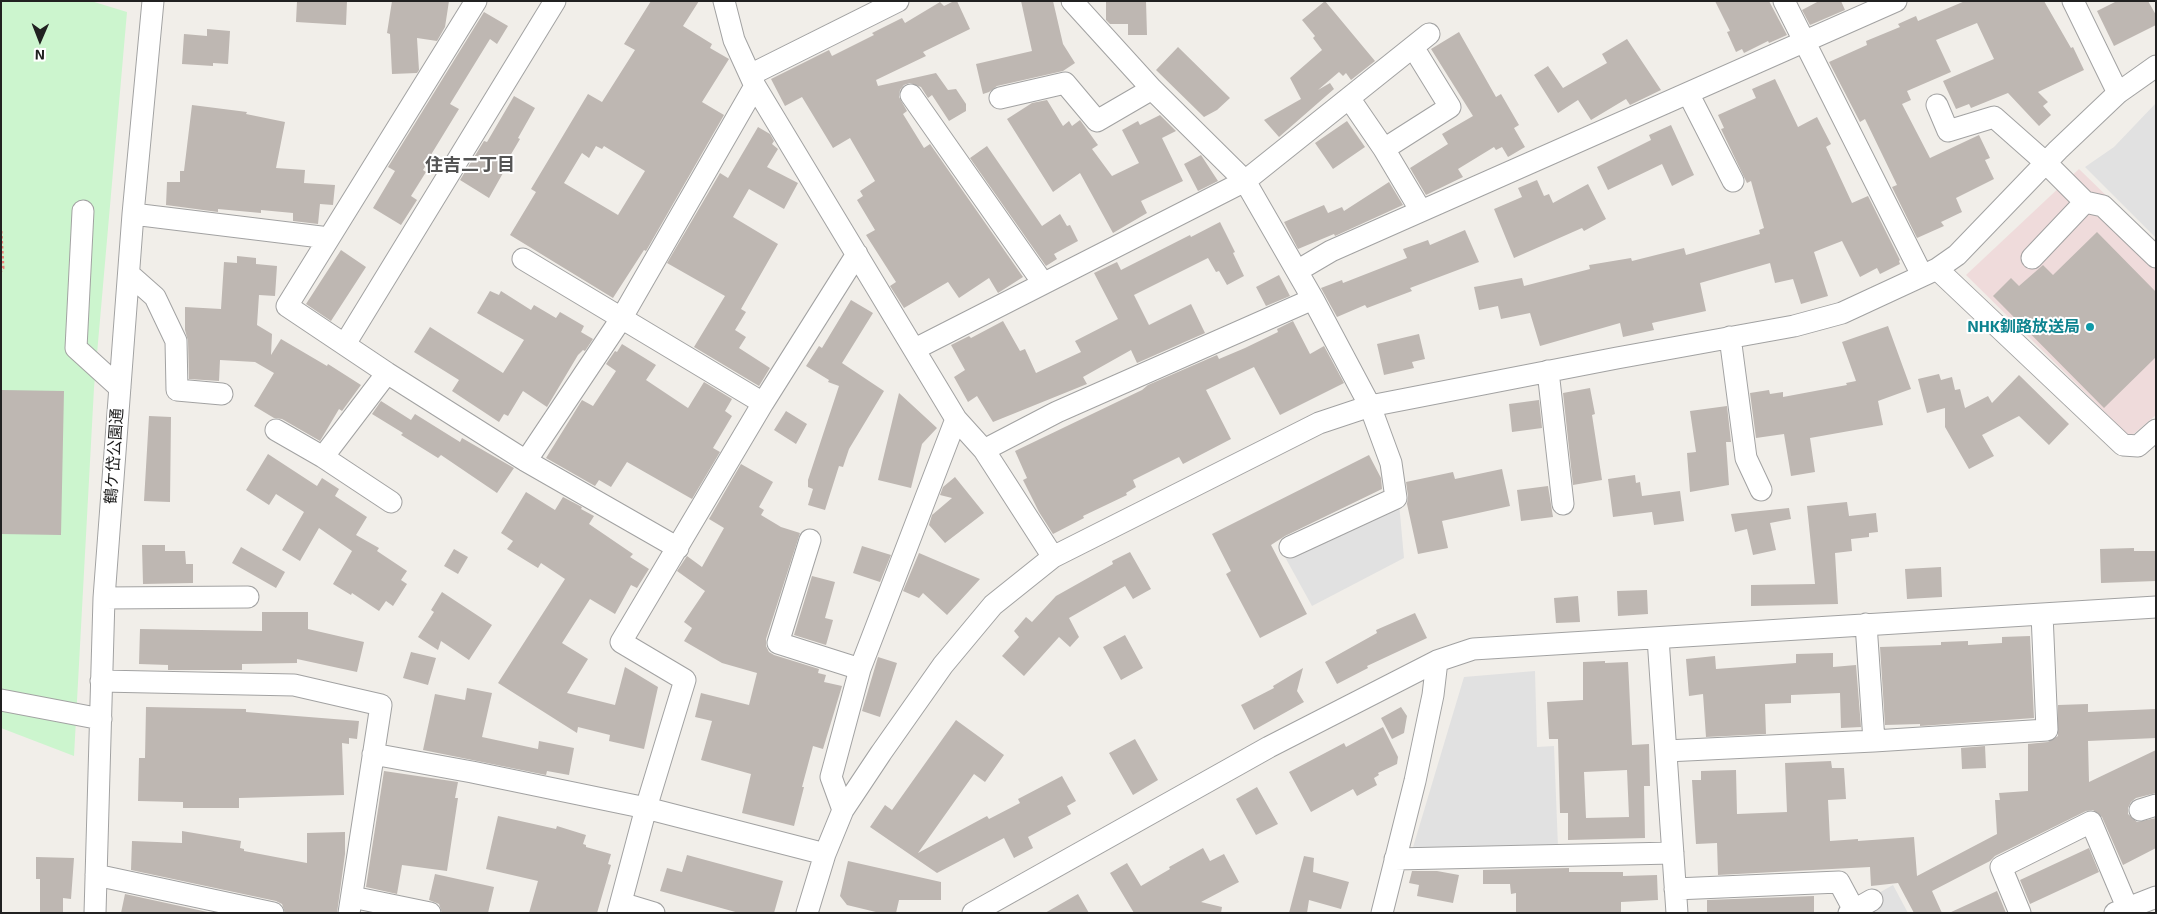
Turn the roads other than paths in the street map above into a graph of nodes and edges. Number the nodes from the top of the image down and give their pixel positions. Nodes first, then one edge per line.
1 (476, 1) edge
2 (556, 1) edge
3 (724, 1) edge
4 (898, 1) edge
5 (1072, 1) edge
6 (1784, 1) edge
7 (1896, 1) edge
8 (2073, 1) edge
9 (148, 2) edge
10 (1805, 42) junction
11 (2156, 66) edge
12 (752, 81) junction
13 (1152, 89) junction
14 (1688, 93) junction
15 (2118, 94) junction
16 (911, 95) dead end
17 (1000, 98) dead end
18 (1349, 98) junction
19 (1937, 105) dead end
20 (1384, 148) junction
21 (2046, 162) junction
22 (1245, 181) junction
23 (1733, 181) dead end
24 (2085, 202) junction
25 (83, 211) dead end
26 (1421, 211) junction
27 (133, 214) junction
28 (329, 238) junction
29 (857, 254) junction
30 (2156, 257) edge
31 (2032, 258) dead end
32 (524, 259) dead end
33 (1298, 271) junction
34 (1929, 272) junction
35 (128, 274) junction
36 (1043, 282) junction
37 (1313, 299) junction
38 (620, 318) junction
39 (1730, 337) junction
40 (345, 344) junction
41 (915, 348) junction
42 (1548, 371) junction
43 (387, 373) junction
44 (120, 388) junction
45 (222, 394) dead end
46 (763, 403) junction
47 (1370, 406) junction
48 (956, 419) junction
49 (276, 430) dead end
50 (2156, 430) edge
51 (984, 450) junction
52 (323, 457) junction
53 (526, 461) junction
54 (1761, 490) dead end
55 (391, 502) dead end
56 (1563, 504) dead end
57 (810, 540) dead end
58 (1290, 547) dead end
59 (678, 548) junction
60 (1053, 557) junction
61 (248, 597) dead end
62 (104, 598) junction
63 (2156, 607) edge
64 (2042, 614) junction
65 (1866, 624) junction
66 (1658, 638) junction
67 (1438, 661) junction
68 (860, 669) junction
69 (101, 681) junction
70 (1, 700) edge
71 (101, 719) junction
72 (1874, 741) junction
73 (1666, 751) junction
74 (373, 754) junction
75 (646, 808) junction
76 (843, 810) junction
77 (1672, 853) junction
78 (824, 854) junction
79 (1395, 859) junction
80 (96, 875) junction
81 (1675, 889) junction
82 (2156, 897) edge
83 (350, 905) edge
84 (619, 908) edge
85 (1858, 908) edge
86 (2121, 910) edge
87 (1388, 911) edge
88 (95, 913) edge
89 (273, 913) edge
90 (430, 913) edge
91 (654, 913) edge
92 (807, 913) edge
93 (974, 913) edge
94 (1677, 913) edge
95 (2020, 913) edge

1 - 28 street
2 - 40 street
3 - 12 street
4 - 12 street
5 - 13 street
6 - 10 street
7 - 10 street
8 - 15 street
9 - 27 street, 鶴ケ岱公園通
10 - 14 street
10 - 34 street
11 - 15 street
12 - 29 street
12 - 38 street
13 - 17 street
13 - 22 street
14 - 23 street
14 - 26 street
15 - 21 street
16 - 36 street
18 - 20 street
18 - 20 street
18 - 22 street
19 - 21 street
20 - 26 street
21 - 24 street
21 - 34 street
22 - 33 street
22 - 36 street
24 - 30 street
24 - 31 street
25 - 44 street
26 - 33 street
27 - 28 street
27 - 35 street, 鶴ケ岱公園通
28 - 40 street
29 - 41 street
29 - 46 street
32 - 38 street
33 - 37 street
34 - 39 street
34 - 50 street
35 - 44 street, 鶴ケ岱公園通
35 - 45 street
36 - 41 street
37 - 47 street
37 - 51 street
38 - 46 street
38 - 53 street
39 - 42 street
39 - 54 street
40 - 43 street
41 - 48 street
42 - 47 street
42 - 56 street
43 - 52 street
43 - 53 street
44 - 62 street, 鶴ケ岱公園通
46 - 59 street
47 - 58 street
47 - 60 street
48 - 51 street
48 - 68 street
49 - 52 street
51 - 60 street
52 - 55 street
53 - 59 street
57 - 68 street
59 - 75 street
60 - 76 street
61 - 62 street
62 - 69 street, 鶴ケ岱公園通
63 - 64 street
64 - 65 street
64 - 72 street
65 - 66 street
65 - 72 street
66 - 67 street
66 - 73 street
67 - 79 street
67 - 93 street
68 - 76 street
69 - 71 street, 鶴ケ岱公園通
69 - 74 street
70 - 71 street
71 - 80 street, 鶴ケ岱公園通
72 - 73 street
73 - 77 street
74 - 75 street
74 - 83 street
75 - 78 street
75 - 84 street
76 - 78 street
77 - 79 street
77 - 81 street
78 - 92 street
79 - 87 street
80 - 88 street, 鶴ケ岱公園通
80 - 89 street
81 - 85 street
81 - 94 street
82 - 86 street
83 - 90 street
84 - 91 street
86 - 95 street

